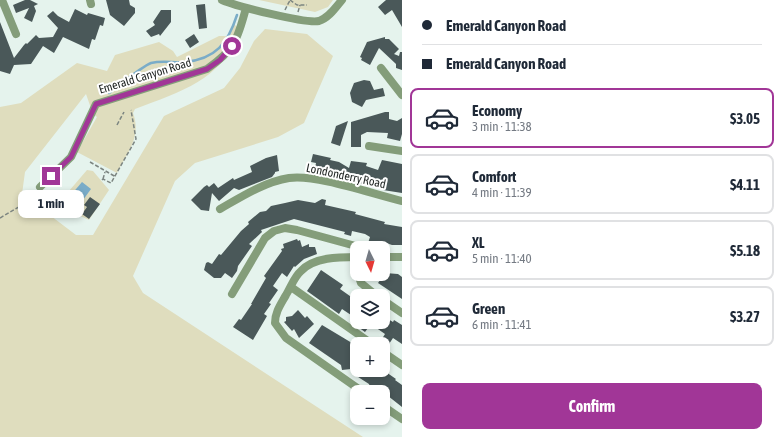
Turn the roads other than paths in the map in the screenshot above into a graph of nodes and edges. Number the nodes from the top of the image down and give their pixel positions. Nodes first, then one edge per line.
1 (2, 0) edge
2 (223, 0) edge
3 (342, 0) edge
4 (246, 8) junction
5 (16, 34) dead end
6 (382, 68) dead end
7 (402, 95) edge
8 (369, 146) dead end
9 (402, 151) edge
10 (41, 186) road end
11 (402, 201) edge
12 (220, 209) dead end
13 (336, 241) junction
14 (350, 245) edge
15 (350, 254) edge
16 (350, 257) edge
17 (390, 257) edge
18 (402, 257) edge
19 (360, 281) edge
20 (291, 287) junction
21 (368, 289) edge
22 (232, 294) dead end
23 (390, 305) edge
24 (402, 313) edge
25 (362, 337) edge
26 (390, 357) edge
27 (402, 365) edge
28 (353, 385) edge
29 (390, 411) edge
30 (402, 419) edge

1 - 5 street
2 - 4 street
3 - 4 street
4 - 10 street, Emerald Canyon Road
6 - 7 street
8 - 9 street
11 - 12 street, Londonderry Road
13 - 14 street
13 - 15 street
13 - 22 street
16 - 20 street
17 - 18 street
19 - 21 street
20 - 25 street
20 - 28 street
23 - 24 street
26 - 27 street
29 - 30 street

